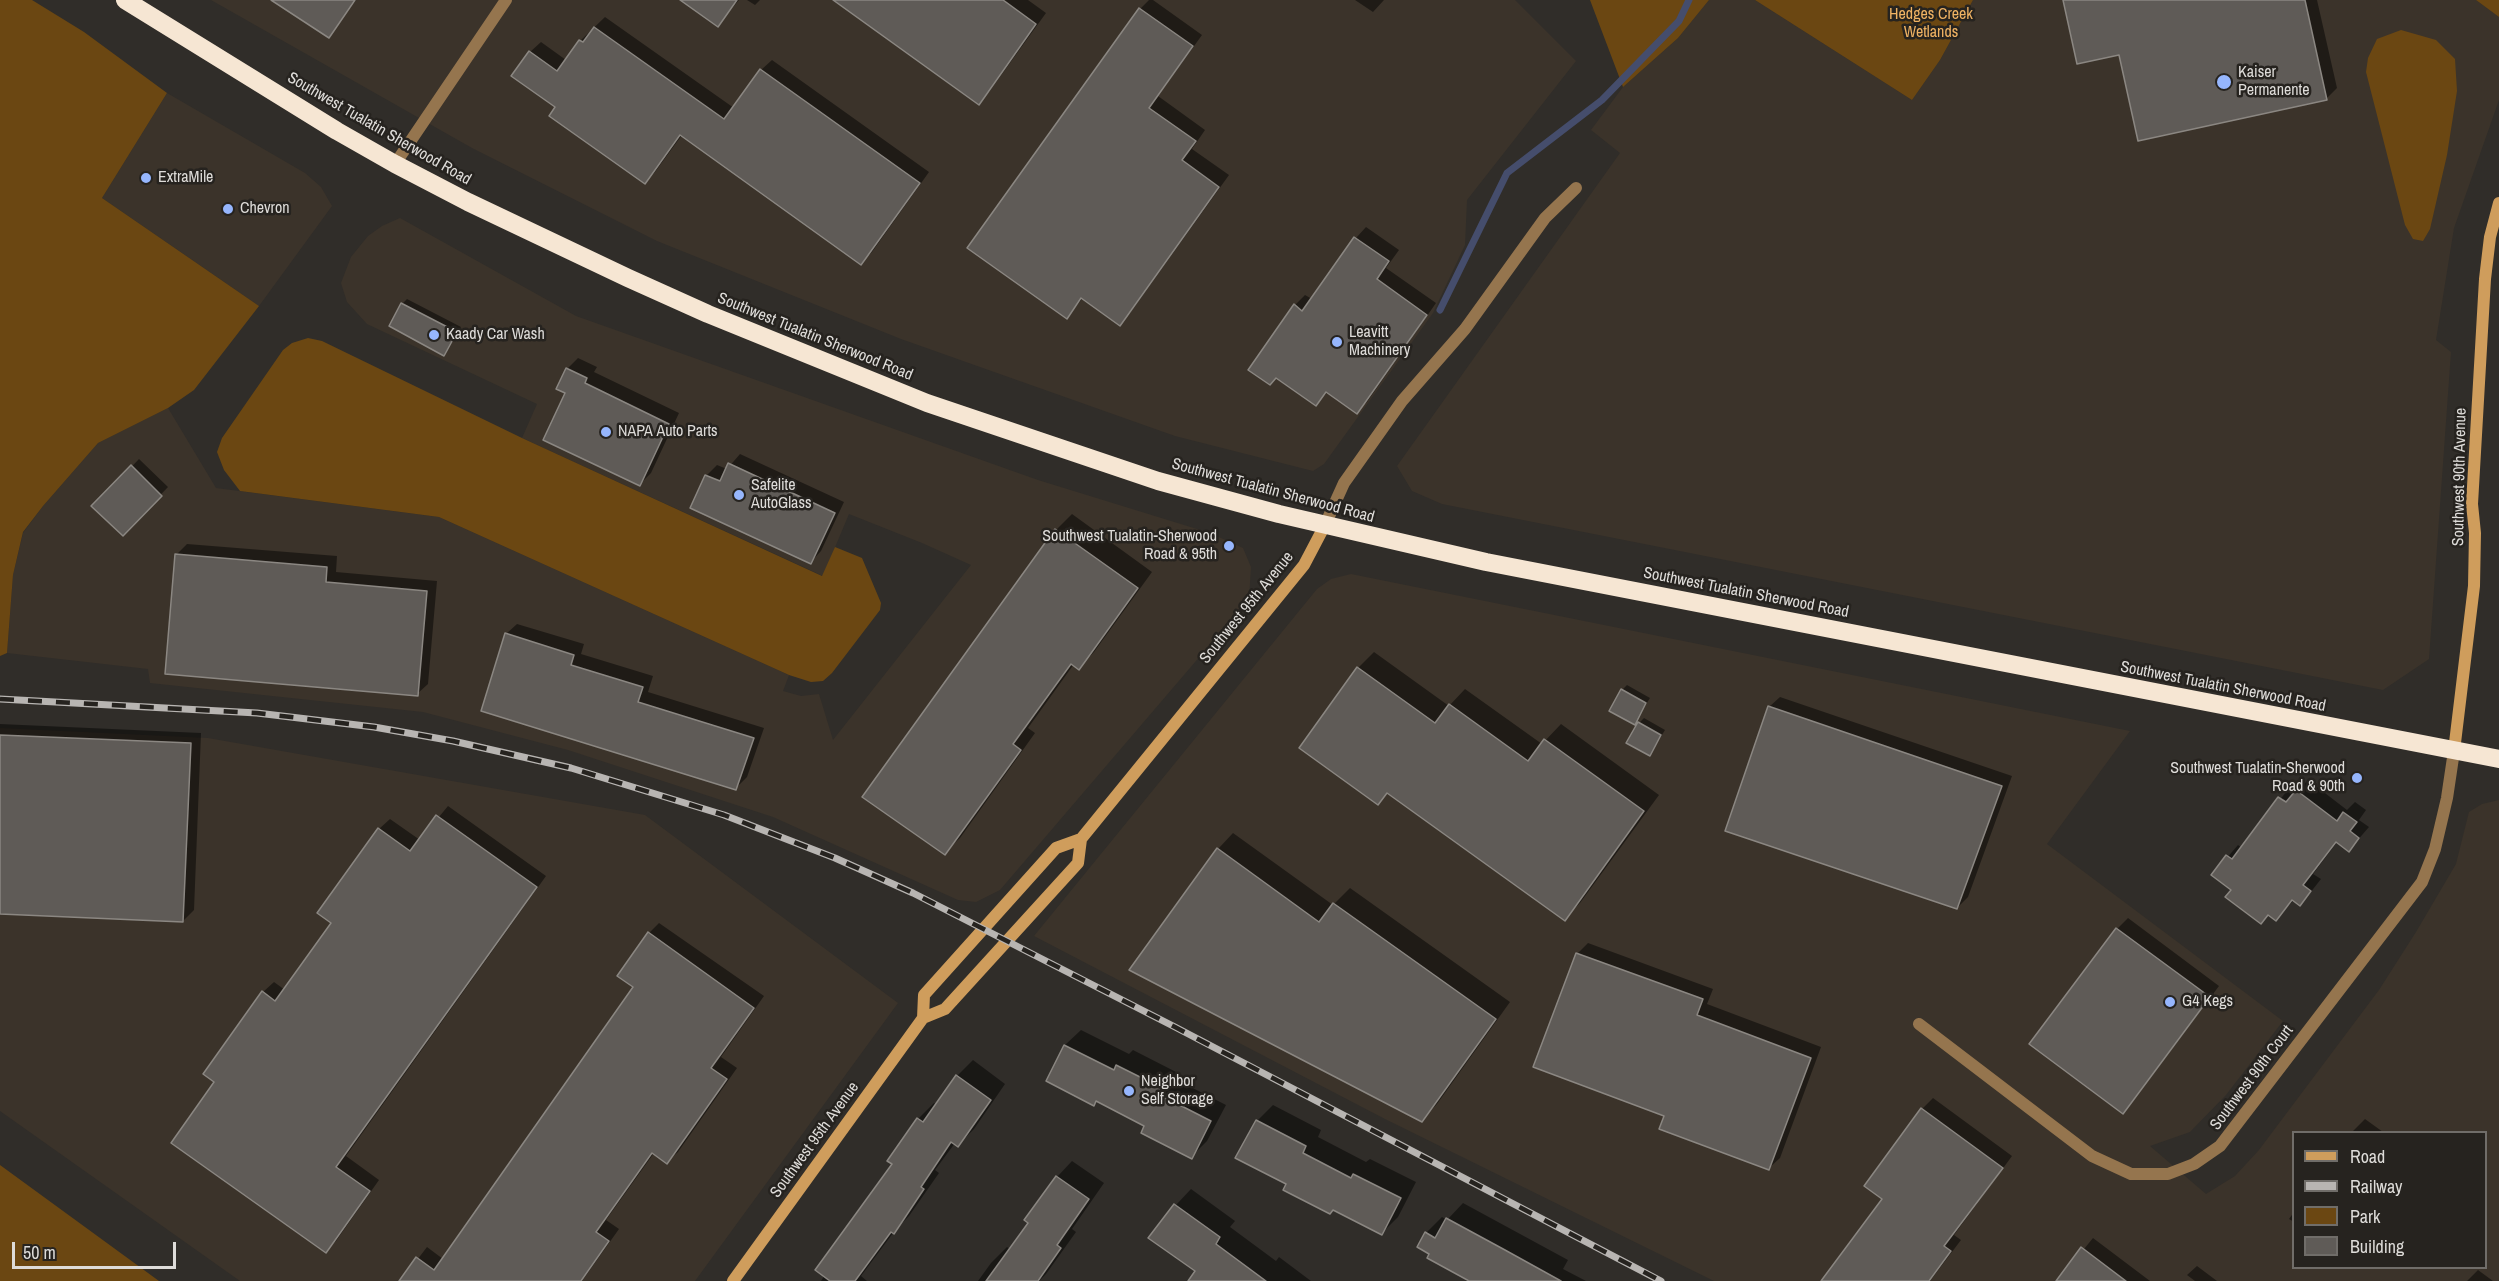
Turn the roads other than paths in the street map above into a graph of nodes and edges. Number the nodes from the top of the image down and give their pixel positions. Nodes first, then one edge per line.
1 (125, 0) edge
2 (506, 0) edge
3 (395, 164) junction
4 (1576, 188) dead end
5 (2499, 203) edge
6 (1325, 525) junction
7 (2454, 751) junction
8 (2499, 759) edge
9 (1081, 839) junction
10 (923, 1018) junction
11 (1919, 1024) dead end
12 (733, 1281) edge

1 - 3 highway, Southwest Tualatin Sherwood Road
2 - 3 street
3 - 6 highway, Southwest Tualatin Sherwood Road
4 - 6 street, Southwest 95th Avenue
5 - 7 street, Southwest 90th Avenue
6 - 7 highway, Southwest Tualatin Sherwood Road
6 - 9 street, Southwest 95th Avenue
7 - 8 highway, Southwest Tualatin Sherwood Road
7 - 11 street, Southwest 90th Court
9 - 10 street, Southwest 95th Avenue
9 - 10 street, Southwest 95th Avenue
10 - 12 street, Southwest 95th Avenue

